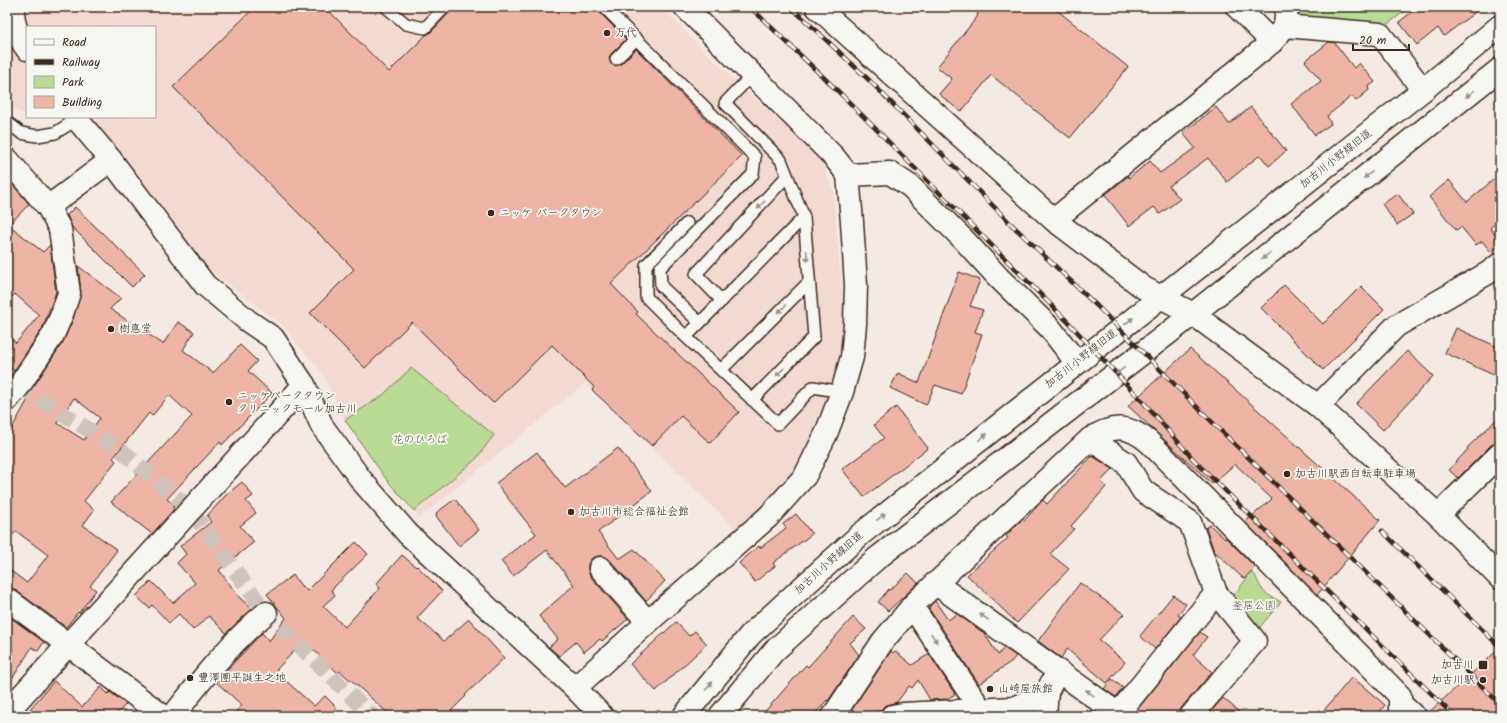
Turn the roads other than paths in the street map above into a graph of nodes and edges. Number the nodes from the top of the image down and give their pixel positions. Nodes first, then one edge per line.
1 (13, 7) edge
2 (386, 7) edge
3 (445, 7) edge
4 (604, 7) edge
5 (685, 7) edge
6 (817, 7) edge
7 (1237, 7) edge
8 (1281, 25) edge
9 (1500, 26) edge
10 (636, 39) junction
11 (26, 48) edge
12 (616, 59) dead end
13 (1500, 69) edge
14 (752, 75) junction
15 (1423, 90) junction
16 (76, 118) edge
17 (7, 122) edge
18 (7, 159) edge
19 (110, 160) junction
20 (848, 174) junction
21 (788, 176) junction
22 (48, 207) junction
23 (804, 217) junction
24 (1054, 220) junction
25 (688, 223) dead end
26 (1496, 274) edge
27 (809, 282) junction
28 (1161, 296) junction
29 (722, 301) junction
30 (1193, 314) junction
31 (700, 323) junction
32 (686, 337) junction
33 (1077, 363) junction
34 (721, 370) junction
35 (304, 385) junction
36 (842, 392) junction
37 (7, 400) edge
38 (752, 400) junction
39 (1318, 406) junction
40 (1090, 439) junction
41 (1500, 454) edge
42 (1438, 515) junction
43 (600, 568) dead end
44 (1500, 578) edge
45 (936, 583) junction
46 (1216, 593) junction
47 (7, 599) edge
48 (912, 606) junction
49 (266, 613) dead end
50 (648, 622) junction
51 (68, 644) junction
52 (1059, 670) junction
53 (575, 688) junction
54 (1047, 692) junction
55 (1400, 706) edge
56 (7, 712) edge
57 (982, 713) edge
58 (1120, 715) edge
59 (163, 716) edge
60 (173, 716) edge
61 (602, 716) edge
62 (684, 716) edge
63 (720, 716) edge
64 (833, 716) edge
65 (892, 716) edge
66 (1045, 716) edge
67 (1191, 716) edge
68 (1422, 716) edge

1 - 11 street
2 - 3 lane
4 - 10 lane
5 - 14 street
6 - 24 street
7 - 8 street
8 - 15 street
8 - 24 street
9 - 15 street, 加古川小野線旧道
10 - 12 lane
10 - 31 lane
13 -> 30 street
14 - 20 street
14 - 21 lane
15 - 28 street, 加古川小野線旧道
16 - 17 lane
16 - 19 street
18 - 22 street
19 - 22 street
19 - 35 street
20 - 33 street
20 - 36 street
21 - 23 lane
21 -> 29 lane
22 - 37 street
23 -> 27 lane
23 - 29 lane
24 - 28 street
25 - 32 lane
26 - 39 street
27 -> 34 lane
27 -> 38 lane
28 - 30 street
33 -> 28 street, 加古川小野線旧道
29 - 31 lane
30 - 39 street
30 -> 63 street
31 - 32 lane
32 - 34 lane
62 -> 33 street, 加古川小野線旧道
34 - 38 lane
35 - 51 street
35 - 53 street
36 - 38 lane
36 - 50 street
39 - 42 street
40 - 45 street
40 - 46 street
40 - 55 street
41 - 42 street
42 - 44 street
43 - 50 street
45 - 48 street
52 -> 45 street
46 - 58 street
46 - 67 street
47 - 51 street
48 -> 57 street
48 - 64 street
49 - 60 street
50 - 53 street
51 - 56 street
51 - 59 street
52 - 54 street
58 -> 52 street
53 - 61 street
54 - 57 street
54 - 66 street
55 - 68 lane
57 - 65 street

